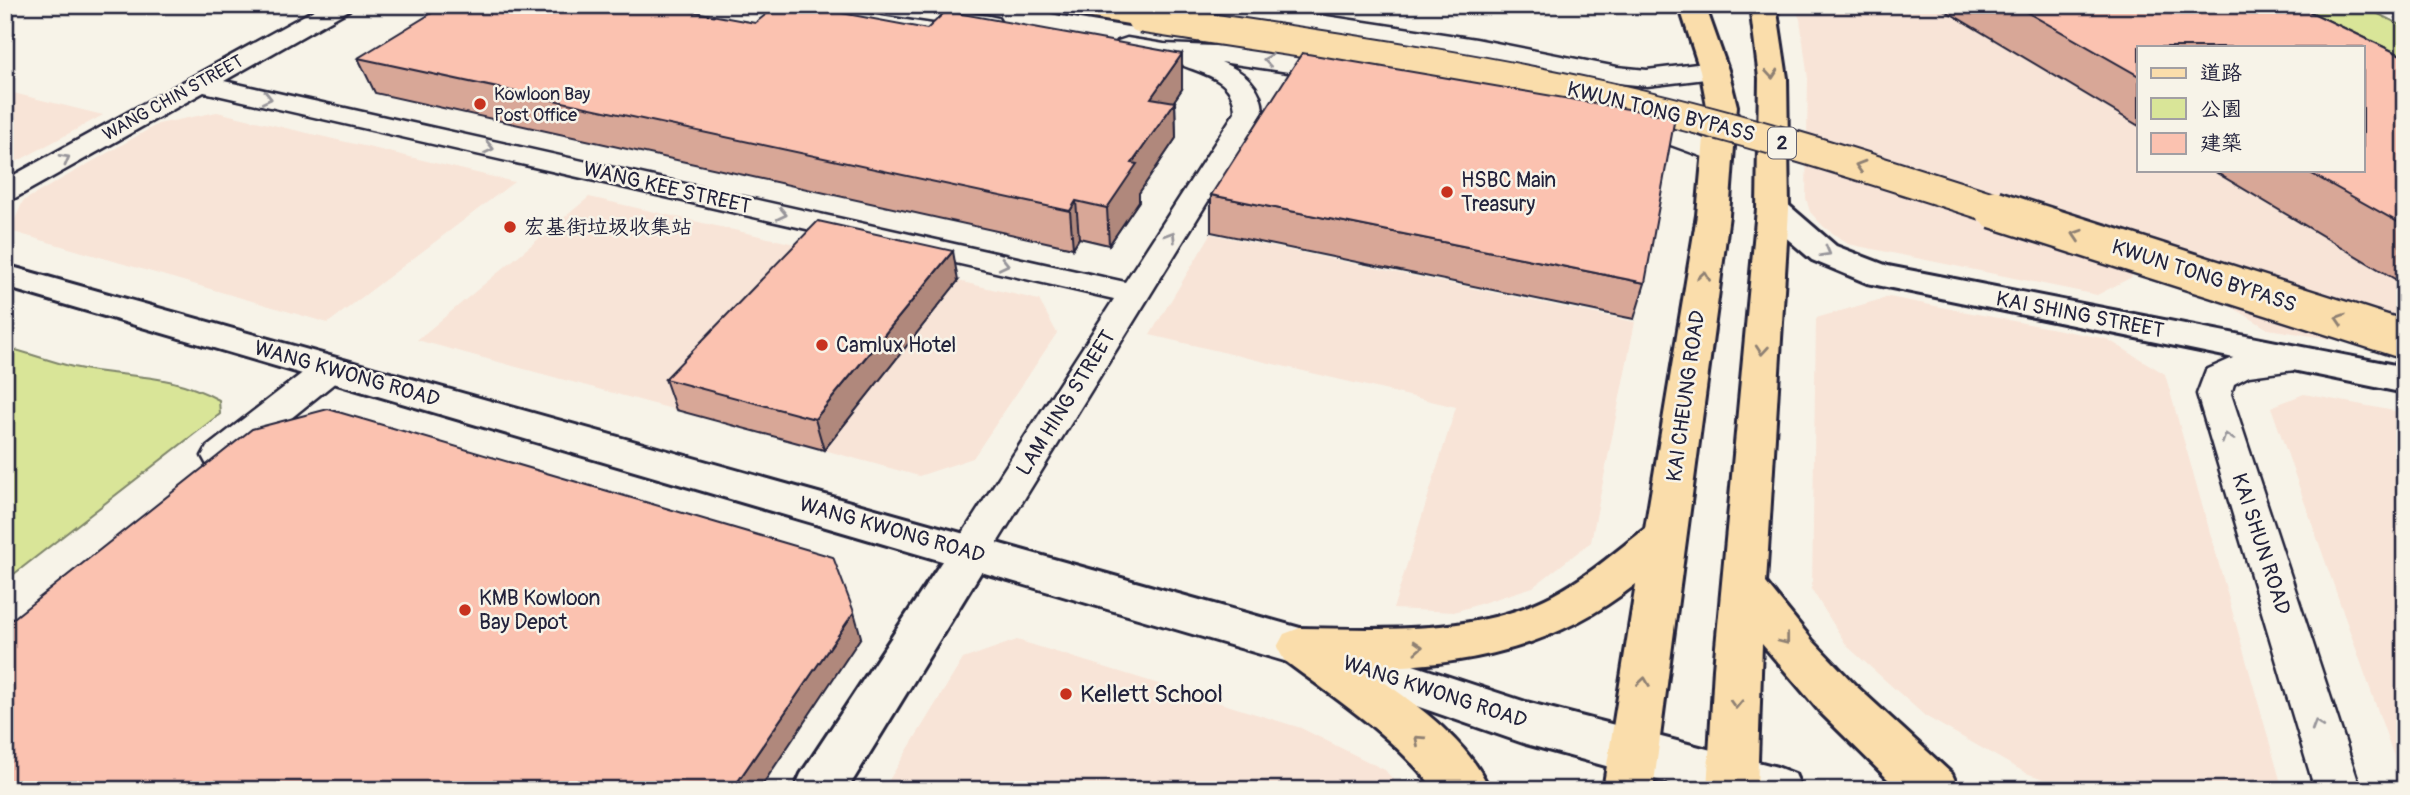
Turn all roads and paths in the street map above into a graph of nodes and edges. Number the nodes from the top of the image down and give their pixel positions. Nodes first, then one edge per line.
1 (341, 5) edge
2 (870, 5) edge
3 (1061, 5) edge
4 (1182, 5) edge
5 (1205, 5) edge
6 (1692, 5) edge
7 (1763, 6) edge
8 (920, 8) edge
9 (1011, 27) edge
10 (1105, 42) edge
11 (1476, 47) junction
12 (1164, 52) junction
13 (1714, 71) junction
14 (200, 83) junction
15 (1558, 112) edge
16 (1717, 154) junction
17 (5, 192) edge
18 (1773, 209) junction
19 (5, 276) edge
20 (1134, 294) junction
21 (2405, 313) edge
22 (2405, 341) edge
23 (2298, 360) junction
24 (330, 369) junction
25 (2405, 380) edge
26 (198, 474) edge
27 (1665, 537) junction
28 (970, 553) junction
29 (1743, 587) junction
30 (1300, 647) junction
31 (1631, 770) edge
32 (1747, 786) edge
33 (819, 790) edge
34 (1465, 790) edge
35 (1934, 790) edge
36 (2338, 790) edge

1 - 14 street, WANG CHIN STREET
2 - 8 street
22 -> 3 main road, KWUN TONG BYPASS / 2, bridge
4 - 21 main road, KWUN TONG BYPASS / 2
5 - 11 street
6 - 13 main road, KAI CHEUNG ROAD
7 -> 18 main road
8 - 9 street
10 - 12 street
11 -> 12 street
11 - 13 street
20 -> 12 street, LAM HING STREET
13 - 16 main road, KAI CHEUNG ROAD
17 -> 14 street, WANG CHIN STREET
14 -> 20 street, WANG KEE STREET
15 - 16 street
27 -> 16 main road, KAI CHEUNG ROAD
18 -> 23 main road, KAI SHING STREET
18 -> 29 main road
19 - 24 main road, WANG KWONG ROAD
20 - 28 street, LAM HING STREET
23 - 25 main road, KAI SHING STREET
36 -> 23 street, KAI SHUN ROAD
24 - 26 street
24 - 28 main road, WANG KWONG ROAD
30 -> 27 main road
31 -> 27 main road, KAI CHEUNG ROAD
28 - 30 main road, WANG KWONG ROAD
28 - 33 main road, LAM HING STREET
29 -> 32 main road
29 -> 35 main road
30 - 31 main road, WANG KWONG ROAD
34 -> 30 main road
31 - 32 main road, WANG KWONG ROAD

